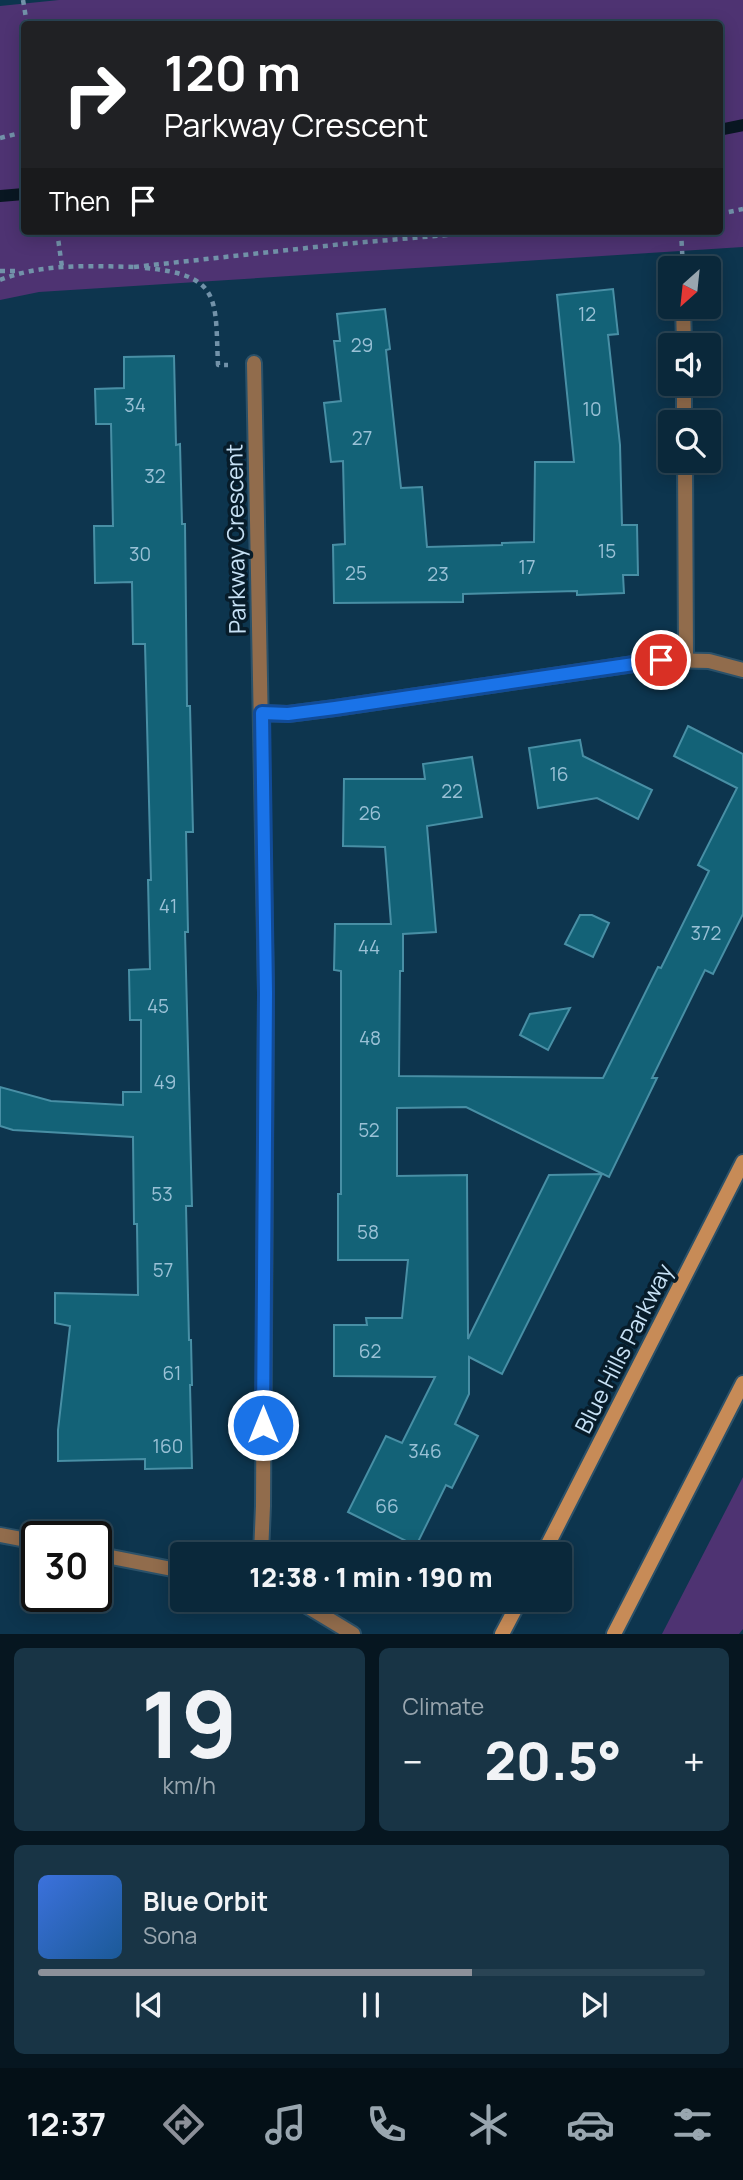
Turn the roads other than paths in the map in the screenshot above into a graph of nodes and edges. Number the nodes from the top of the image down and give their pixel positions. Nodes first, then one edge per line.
1 (254, 363) road end
2 (685, 473) edge
3 (686, 659) junction
4 (743, 670) edge
5 (262, 713) junction
6 (743, 1162) edge
7 (743, 1383) edge
8 (0, 1535) edge
9 (21, 1539) edge
10 (261, 1542) edge
11 (549, 1542) edge
12 (112, 1557) edge
13 (170, 1569) edge
14 (317, 1612) edge
15 (514, 1612) edge
16 (353, 1634) edge
17 (502, 1634) edge
18 (614, 1634) edge

1 - 5 street, Parkway Crescent
2 - 3 street
3 - 4 street
3 - 5 street
5 - 10 street, Parkway Crescent
6 - 11 main road, Blue Hills Parkway
7 - 18 main road
8 - 9 street
12 - 13 street
14 - 16 street
15 - 17 main road

